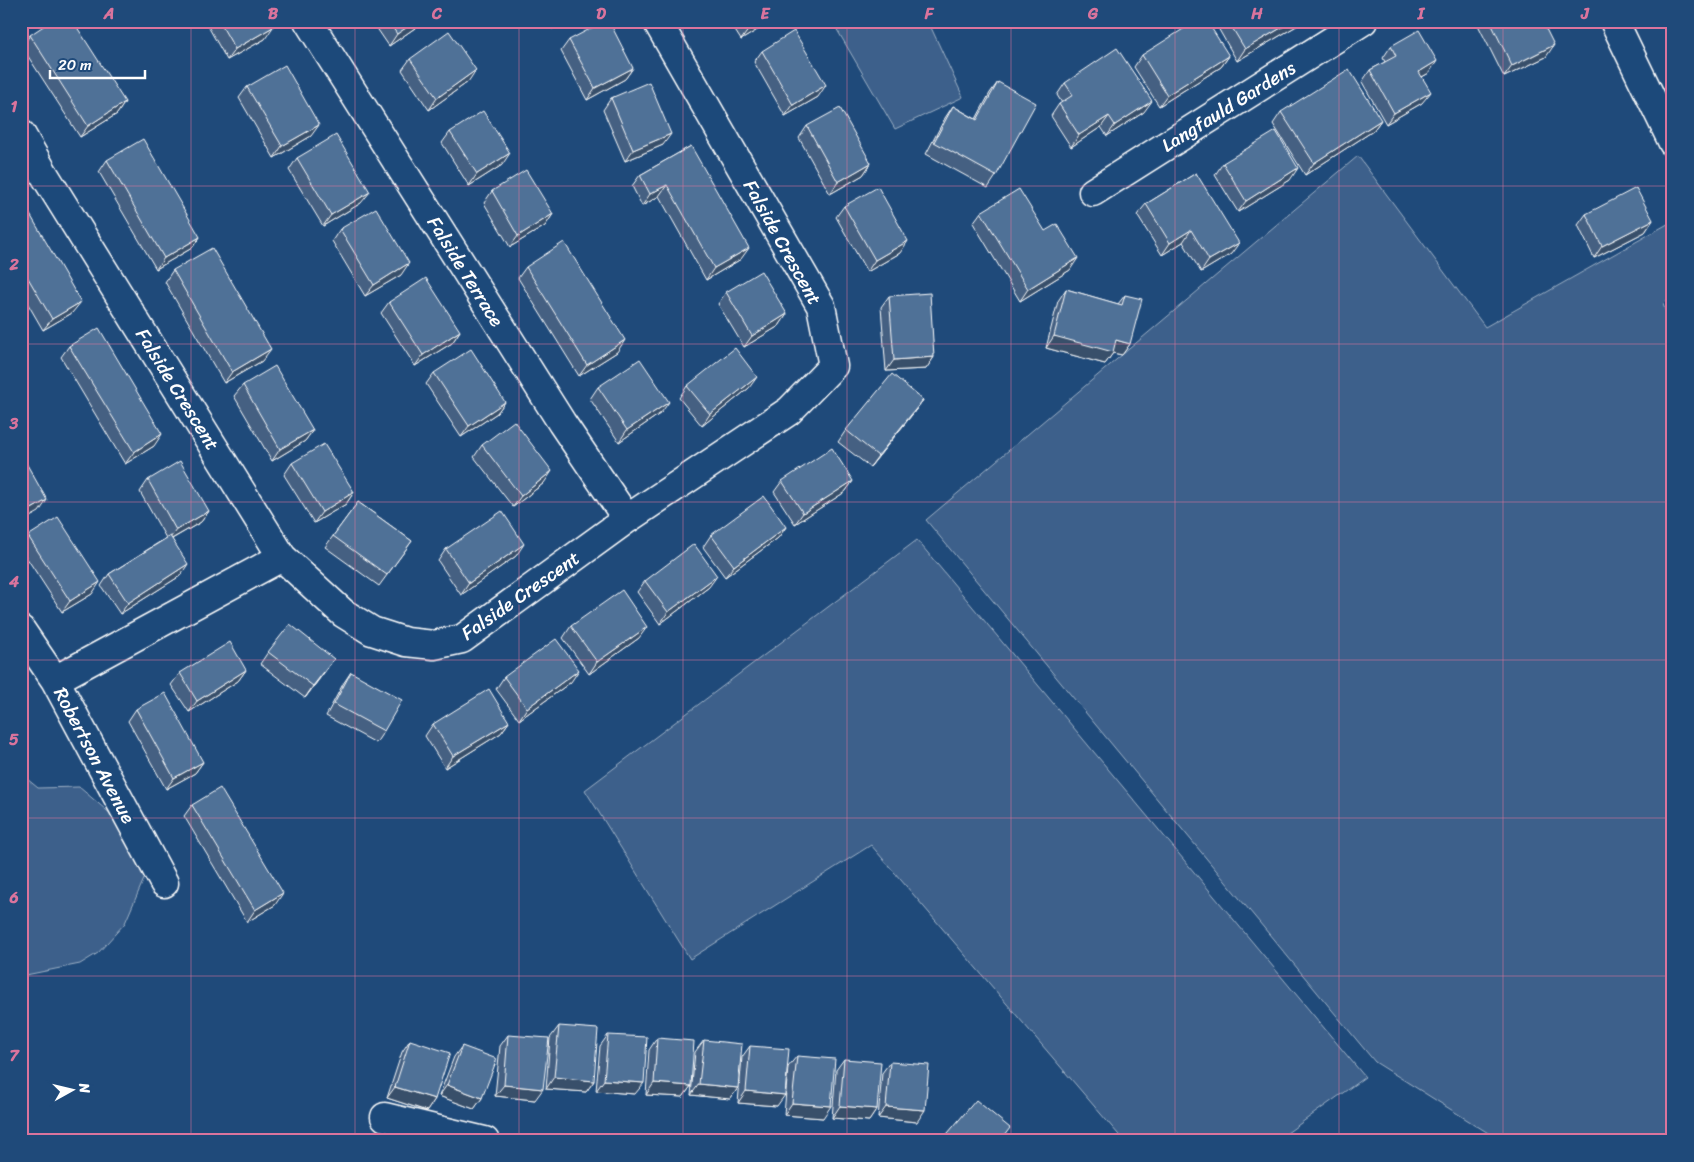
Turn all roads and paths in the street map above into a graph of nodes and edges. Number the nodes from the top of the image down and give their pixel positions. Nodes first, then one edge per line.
1 (308, 21) edge
2 (658, 21) edge
3 (1363, 21) edge
4 (1614, 21) edge
5 (21, 134) edge
6 (1673, 143) edge
7 (1093, 192) dead end
8 (628, 519) junction
9 (282, 557) junction
10 (21, 630) edge
11 (55, 680) junction
12 (164, 882) dead end
13 (385, 1117) dead end
14 (485, 1141) edge

1 - 8 street, Falside Terrace
2 - 8 street, Falside Crescent
3 - 7 street, Langfauld Gardens
4 - 6 street
5 - 9 street, Falside Crescent
8 - 9 street, Falside Crescent
9 - 11 street
10 - 11 street, Robertson Avenue
11 - 12 street, Robertson Avenue
13 - 14 street

